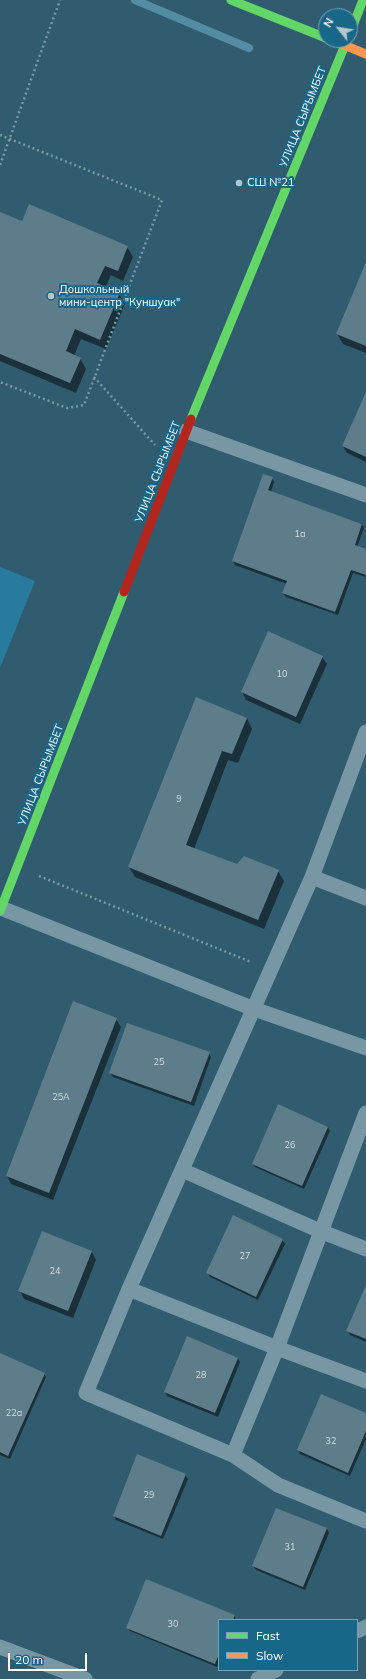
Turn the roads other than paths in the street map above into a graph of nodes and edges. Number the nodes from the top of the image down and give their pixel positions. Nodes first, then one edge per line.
1 (231, 0) edge
2 (363, 0) edge
3 (358, 13) edge
4 (318, 35) edge
5 (344, 48) edge
6 (352, 48) edge
7 (366, 54) edge
8 (186, 431) junction
9 (366, 495) edge
10 (366, 732) edge
11 (312, 877) junction
12 (366, 898) edge
13 (0, 910) edge
14 (254, 1008) junction
15 (366, 1048) edge
16 (366, 1113) edge
17 (182, 1170) junction
18 (320, 1231) junction
19 (366, 1249) edge
20 (129, 1289) junction
21 (276, 1348) junction
22 (366, 1381) edge
23 (233, 1455) junction
24 (366, 1521) edge
25 (0, 1647) edge
26 (274, 1671) edge
27 (85, 1679) edge
28 (258, 1679) edge

1 - 4 street
2 - 3 street
5 - 8 street, УЛИЦА СЫРЫМБЕТ
6 - 7 street
8 - 9 lane
8 - 13 street, УЛИЦА СЫРЫМБЕТ
10 - 11 lane
11 - 12 lane
11 - 14 lane
13 - 14 lane
14 - 15 lane
14 - 17 lane
16 - 18 lane
17 - 18 lane
17 - 20 lane
18 - 19 lane
18 - 21 lane
20 - 21 lane
20 - 23 lane
21 - 22 lane
21 - 23 lane
23 - 24 lane
25 - 27 lane
26 - 28 lane

